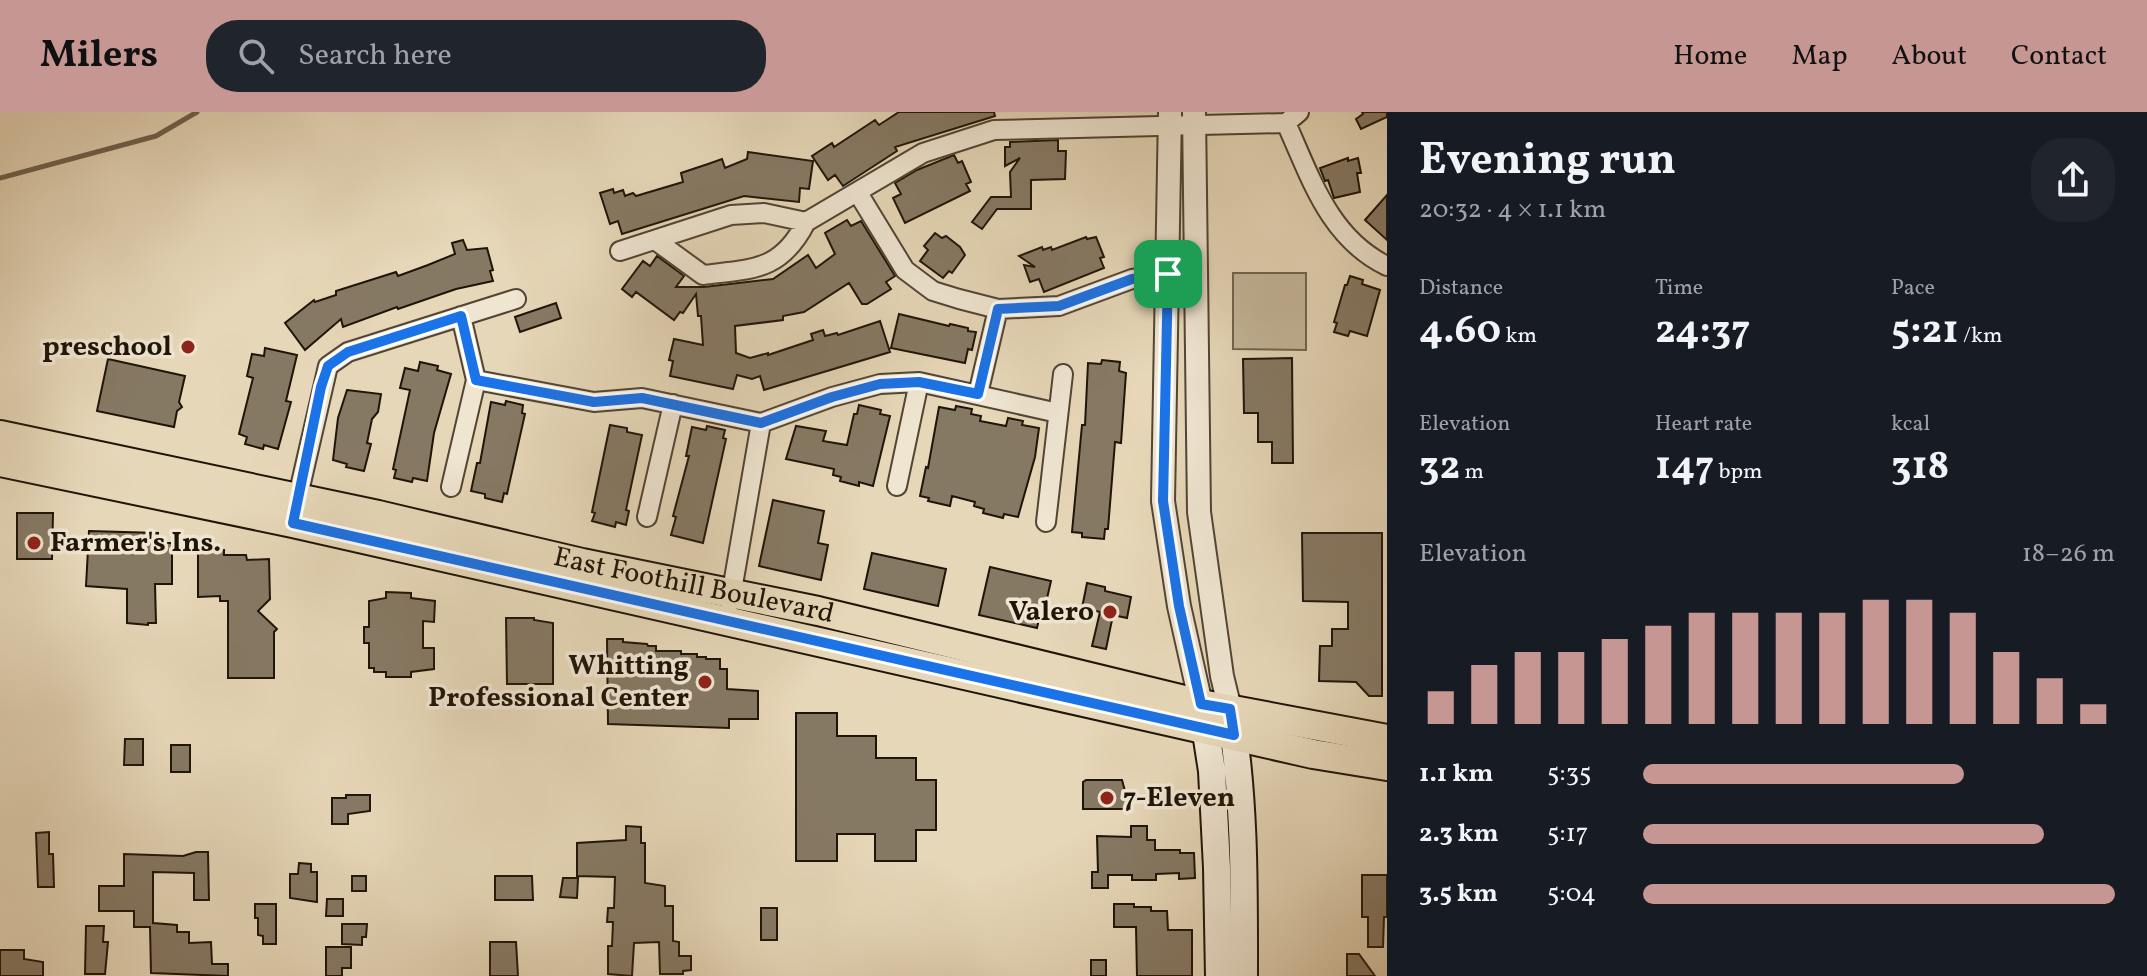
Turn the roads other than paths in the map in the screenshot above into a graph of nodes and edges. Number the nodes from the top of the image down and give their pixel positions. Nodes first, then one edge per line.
1 (1292, 118) edge
2 (1169, 119) edge
3 (1194, 119) edge
4 (858, 193) junction
5 (806, 222) junction
6 (655, 240) junction
7 (620, 251) dead end
8 (1387, 266) edge
9 (1168, 274) junction
10 (516, 299) dead end
11 (998, 309) junction
12 (461, 316) junction
13 (1063, 374) dead end
14 (476, 380) junction
15 (919, 382) junction
16 (978, 394) junction
17 (673, 404) junction
18 (1058, 413) junction
19 (761, 423) junction
20 (0, 435) edge
21 (0, 462) edge
22 (897, 486) dead end
23 (451, 487) dead end
24 (295, 511) junction
25 (647, 517) dead end
26 (1046, 522) dead end
27 (731, 592) junction
28 (727, 621) junction
29 (1218, 720) junction
30 (1387, 739) edge
31 (1387, 766) edge
32 (1219, 976) edge
33 (1244, 976) edge

1 - 3 street
1 - 8 street
2 - 3 street
2 - 4 street
2 - 9 street
3 - 29 street
4 - 5 street
4 - 11 street
5 - 6 street
5 - 6 street
6 - 7 street
9 - 11 street
9 - 29 street
10 - 12 street
11 - 16 street
12 - 14 street
12 - 24 street
13 - 18 street
14 - 17 street
14 - 23 street
15 - 16 street
15 - 19 street
15 - 22 street
16 - 18 street
17 - 19 street
17 - 25 street
18 - 26 street
19 - 27 street
20 - 24 main road, East Foothill Boulevard
21 - 24 main road, East Foothill Boulevard
24 - 27 main road, East Foothill Boulevard
24 - 28 main road, East Foothill Boulevard
27 - 28 street
27 - 29 main road, East Foothill Boulevard
28 - 29 main road, East Foothill Boulevard
29 - 30 main road, East Foothill Boulevard
29 - 31 main road, East Foothill Boulevard
29 - 32 main road
29 - 33 main road

